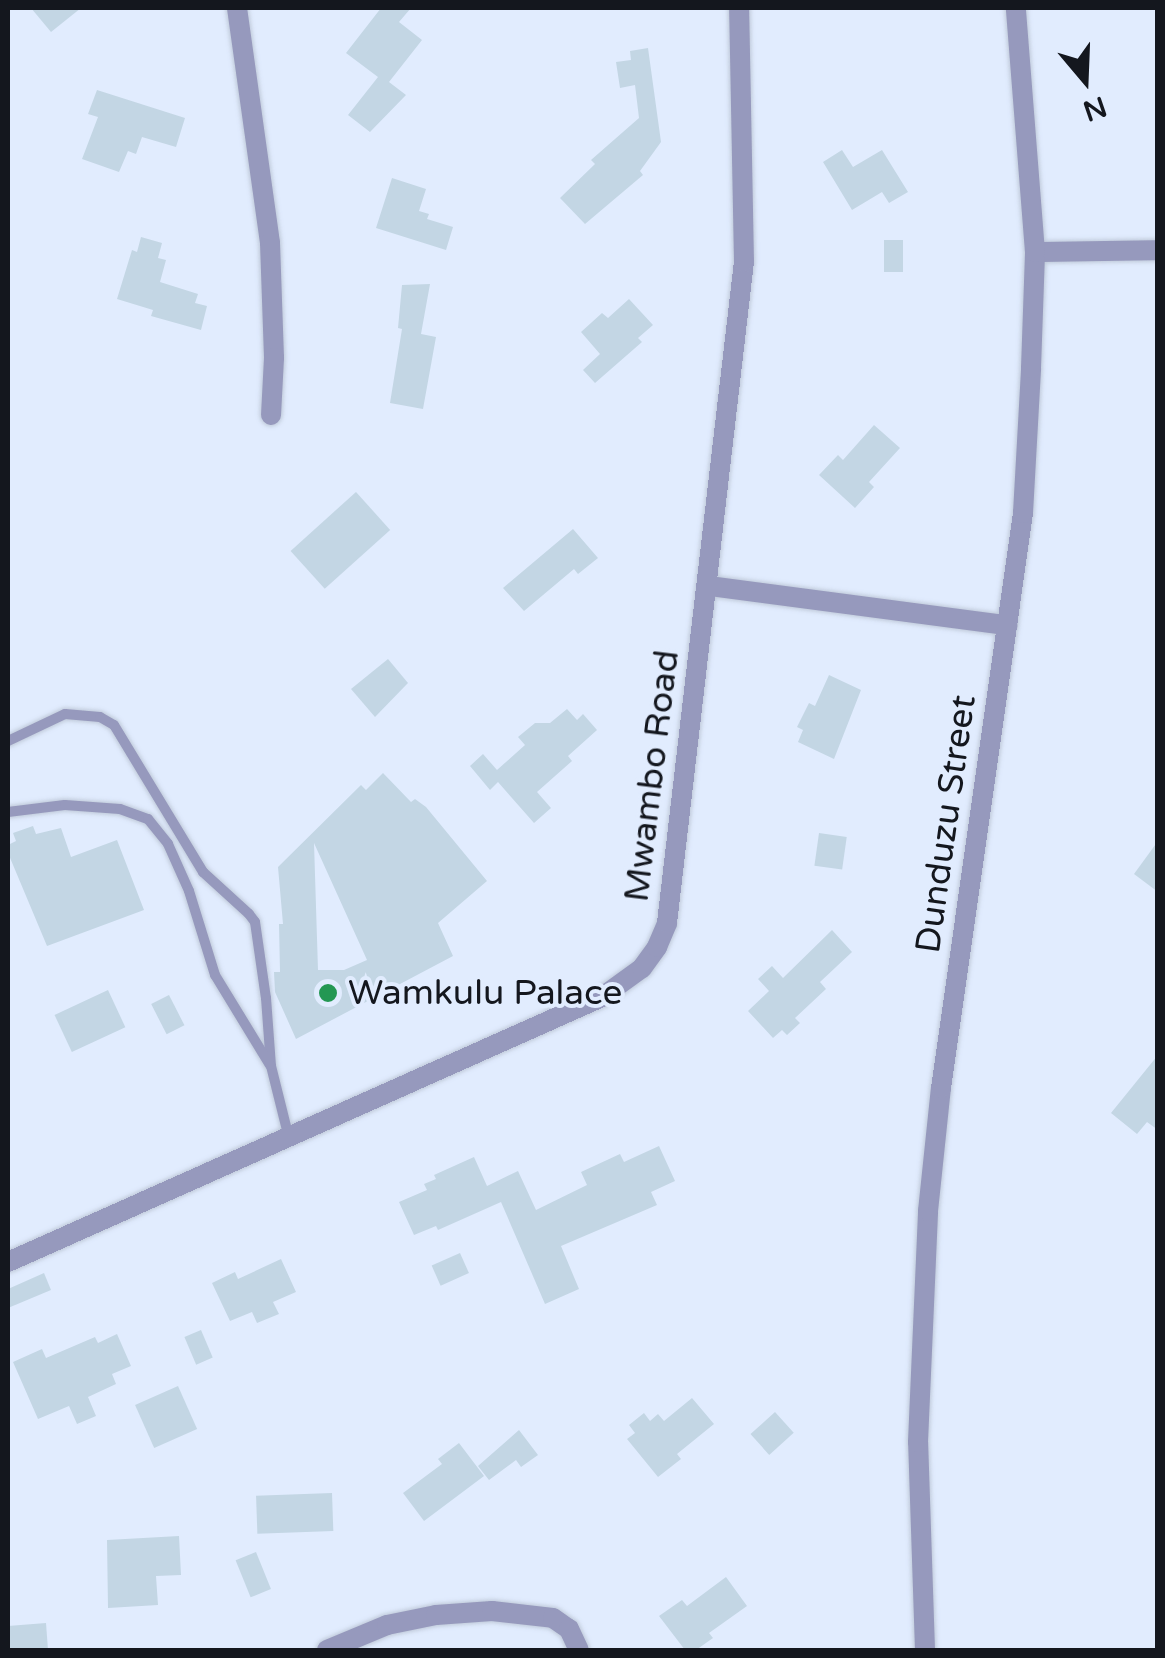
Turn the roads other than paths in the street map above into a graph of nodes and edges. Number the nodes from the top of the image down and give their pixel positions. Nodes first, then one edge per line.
1 (237, 8) edge
2 (739, 8) edge
3 (1016, 8) edge
4 (1158, 250) edge
5 (1034, 252) junction
6 (270, 414) dead end
7 (709, 586) junction
8 (1007, 626) junction
9 (8, 740) edge
10 (8, 812) edge
11 (270, 1066) junction
12 (289, 1139) junction
13 (8, 1262) edge
14 (327, 1650) edge
15 (579, 1650) edge
16 (925, 1650) edge

1 - 6 street
2 - 7 street, Mwambo Road
3 - 5 street, Dunduzu Street
4 - 5 street
5 - 8 street, Dunduzu Street
7 - 8 street
7 - 12 street, Mwambo Road
8 - 16 street, Dunduzu Street
9 - 11 lane
10 - 11 lane
11 - 12 lane
12 - 13 street, Mwambo Road
14 - 15 street

